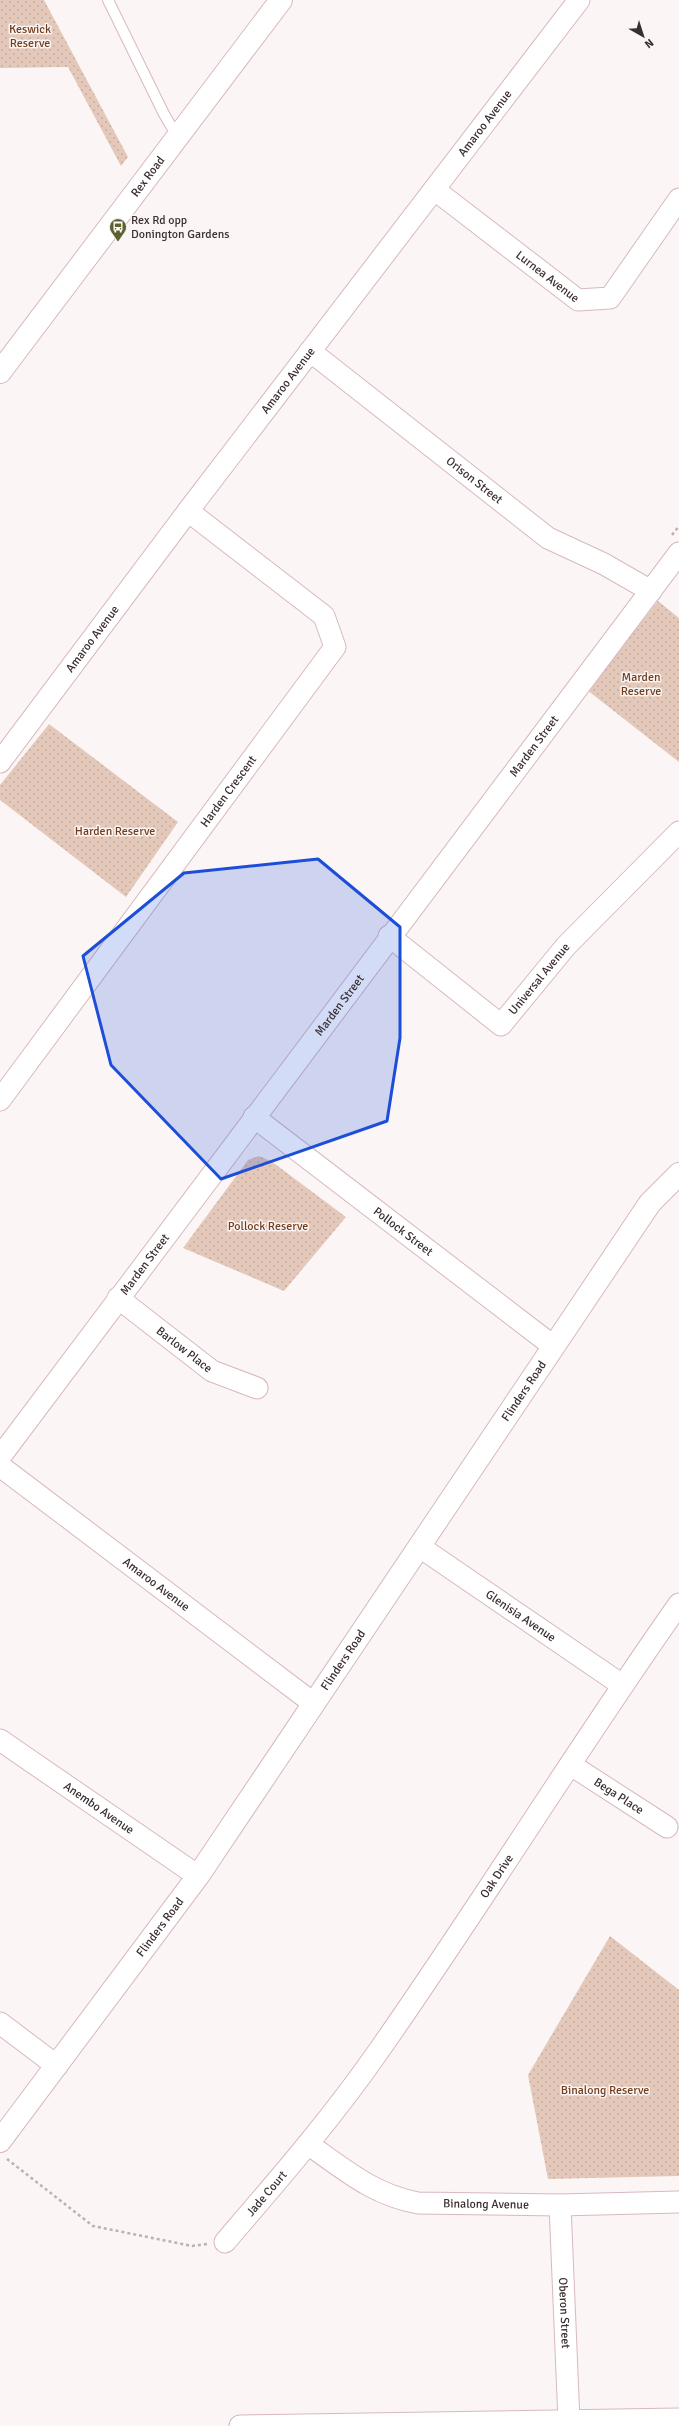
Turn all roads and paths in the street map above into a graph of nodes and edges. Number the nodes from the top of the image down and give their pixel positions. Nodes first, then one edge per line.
1 (108, 0) edge
2 (281, 0) edge
3 (579, 0) edge
4 (178, 138) junction
5 (435, 190) junction
6 (679, 199) edge
7 (310, 351) junction
8 (0, 372) edge
9 (188, 512) junction
10 (679, 553) edge
11 (651, 591) junction
12 (0, 762) edge
13 (679, 832) edge
14 (389, 936) junction
15 (0, 1100) edge
16 (254, 1117) junction
17 (679, 1174) edge
18 (118, 1298) junction
19 (553, 1346) junction
20 (257, 1388) dead end
21 (0, 1457) edge
22 (0, 1466) edge
23 (420, 1547) junction
24 (679, 1604) edge
25 (622, 1684) junction
26 (313, 1703) junction
27 (0, 1740) edge
28 (571, 1765) junction
29 (667, 1827) dead end
30 (198, 1876) junction
31 (0, 2023) edge
32 (57, 2066) junction
33 (308, 2144) junction
34 (3, 2150) edge
35 (679, 2202) edge
36 (560, 2205) junction
37 (225, 2242) joint
38 (679, 2419) edge
39 (569, 2421) junction
40 (358, 2425) edge
41 (240, 2426) edge

1 - 4 lane
2 - 4 street, Rex Road
3 - 5 street, Amaroo Avenue
4 - 8 street, Rex Road
5 - 6 street, Lurnea Avenue
5 - 7 street, Amaroo Avenue
7 - 9 street, Amaroo Avenue
7 - 11 street, Orison Street
9 - 12 street, Amaroo Avenue
9 - 15 street, Harden Crescent
10 - 11 street, Marden Street
11 - 14 street, Marden Street
13 - 14 street, Universal Avenue
14 - 16 street, Marden Street
16 - 18 street, Marden Street
16 - 19 street, Pollock Street
17 - 19 street, Flinders Road
18 - 20 street, Barlow Place
18 - 21 street, Marden Street
19 - 23 street, Flinders Road
22 - 26 street, Amaroo Avenue
23 - 25 street, Glenisia Avenue
23 - 26 street, Flinders Road
24 - 25 street, Oak Drive
25 - 28 street, Oak Drive
26 - 30 street, Flinders Road
27 - 30 street, Anembo Avenue
28 - 29 street, Bega Place
28 - 33 street, Oak Drive
30 - 32 street, Flinders Road
31 - 32 street
32 - 34 street, Flinders Road
33 - 36 street, Binalong Avenue
33 - 37 street, Jade Court
34 - 37 path
35 - 36 street, Binalong Avenue
36 - 39 street, Oberon Street
38 - 39 street
39 - 40 street
40 - 41 street

